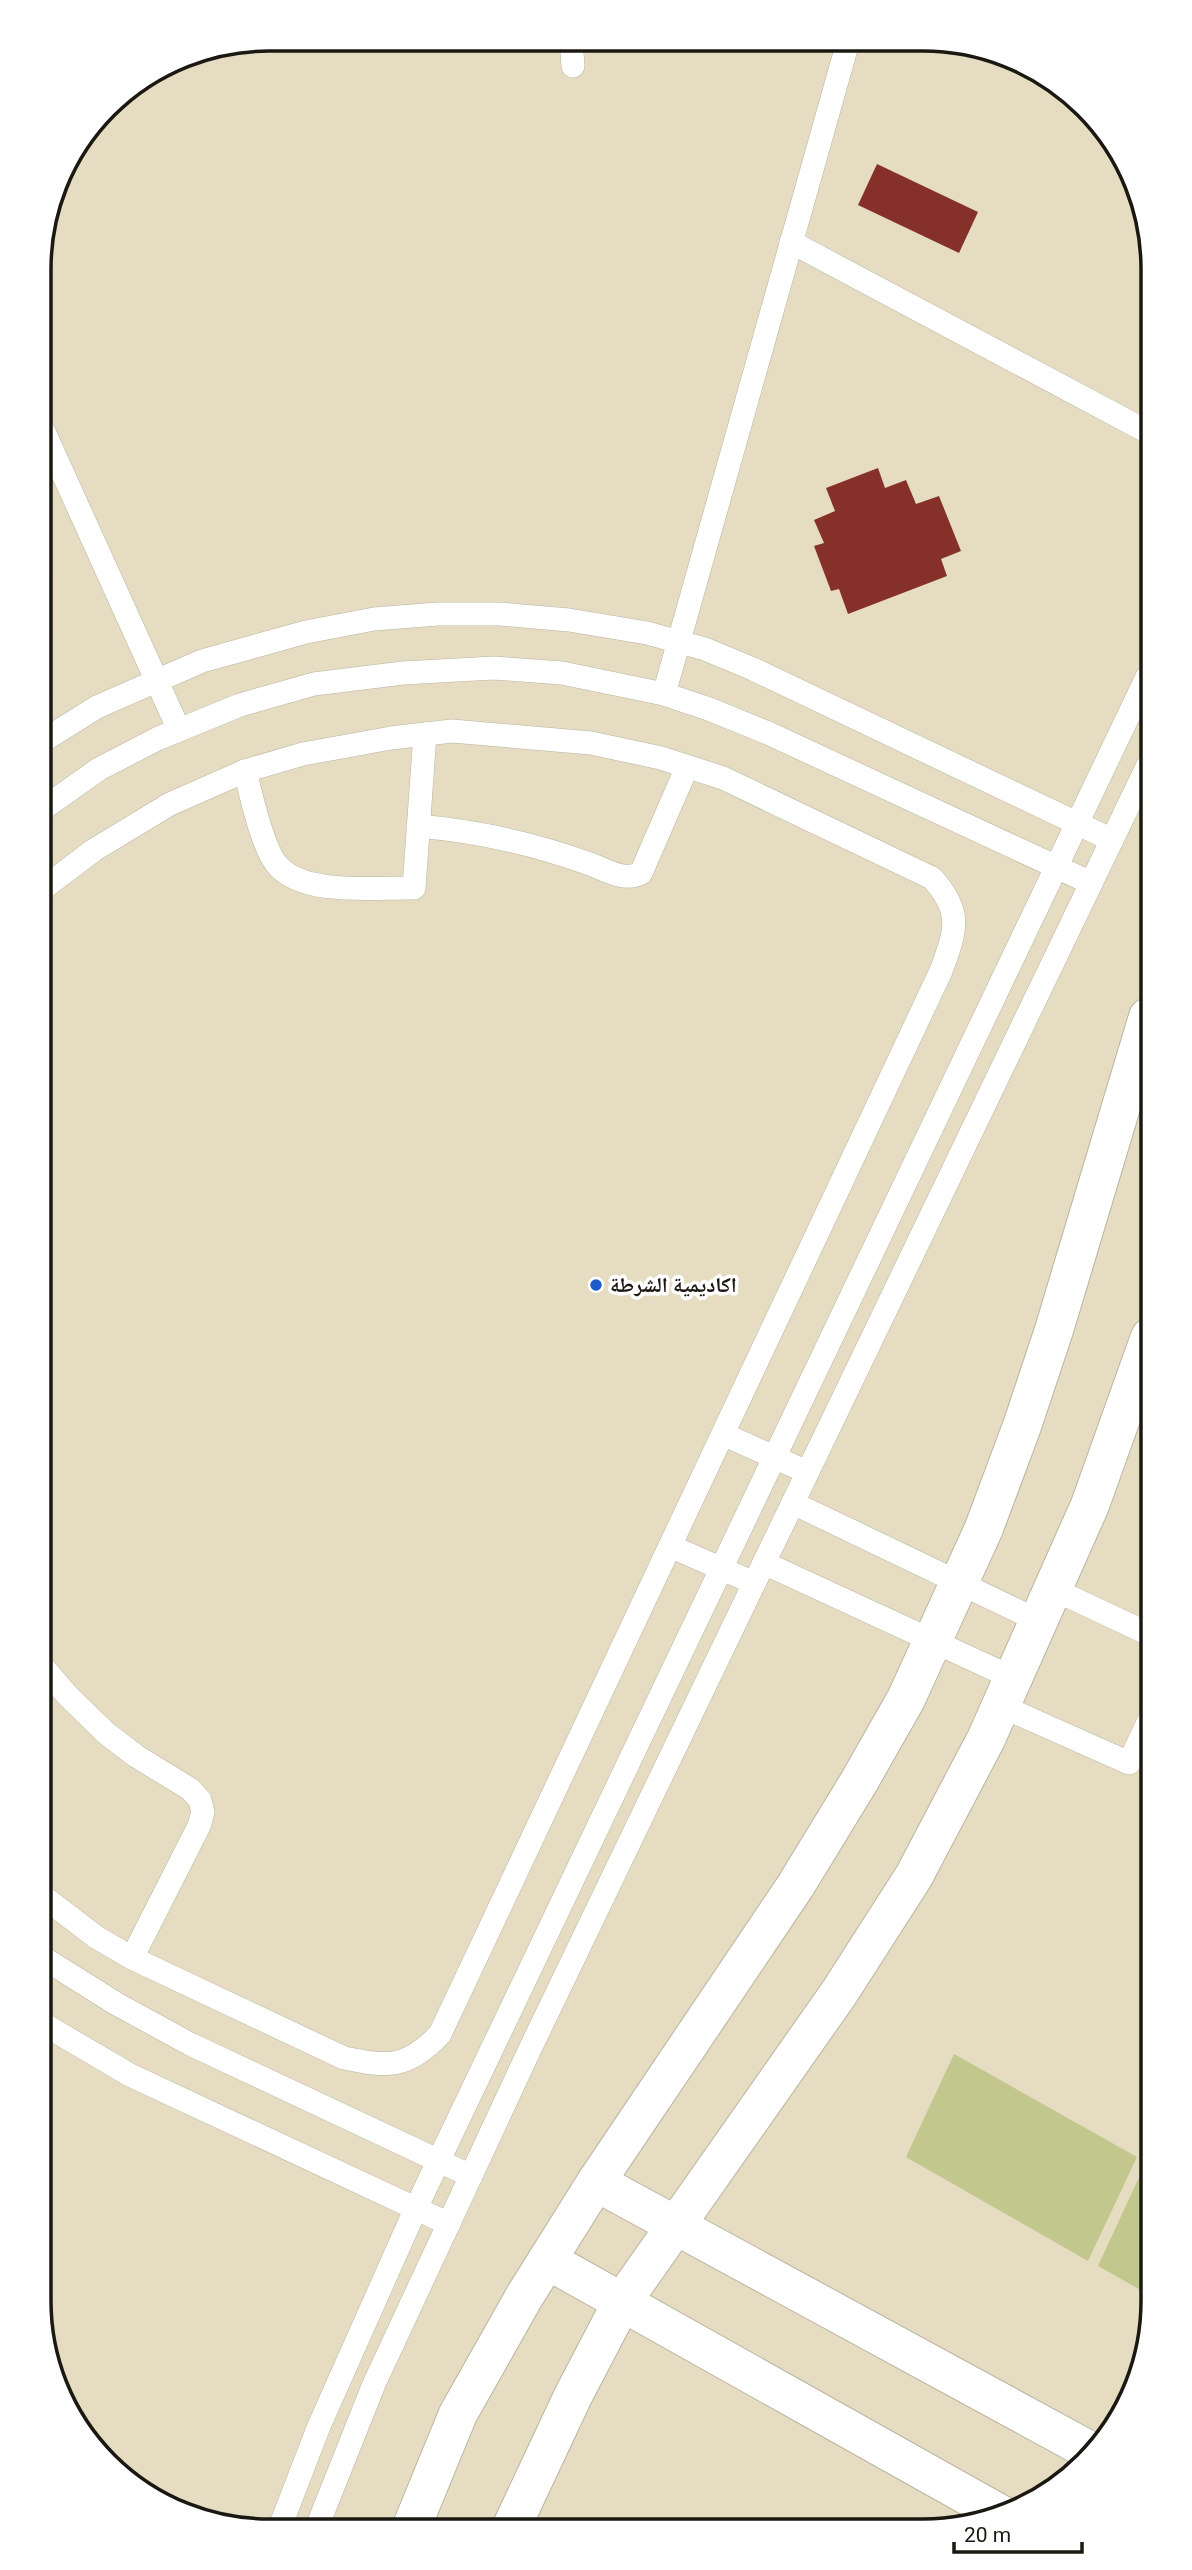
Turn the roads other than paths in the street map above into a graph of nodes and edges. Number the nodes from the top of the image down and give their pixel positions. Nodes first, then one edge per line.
1 (572, 51) edge
2 (845, 51) edge
3 (573, 66) dead end
4 (791, 242) junction
5 (1141, 428) edge
6 (51, 446) edge
7 (678, 642) junction
8 (157, 681) junction
9 (1141, 690) edge
10 (664, 694) junction
11 (178, 730) junction
12 (425, 734) junction
13 (51, 736) edge
14 (687, 767) junction
15 (245, 771) junction
16 (1141, 778) edge
17 (51, 803) edge
18 (1077, 823) junction
19 (418, 825) junction
20 (1112, 840) junction
21 (1056, 867) junction
22 (51, 882) edge
23 (1091, 883) junction
24 (1141, 1040) edge
25 (1141, 1362) edge
26 (723, 1434) junction
27 (773, 1457) junction
28 (807, 1472) junction
29 (793, 1503) junction
30 (670, 1546) junction
31 (720, 1568) junction
32 (759, 1573) junction
33 (958, 1583) junction
34 (1046, 1605) junction
35 (1141, 1632) edge
36 (932, 1641) junction
37 (51, 1676) edge
38 (1007, 1692) junction
39 (1141, 1737) edge
40 (51, 1903) edge
41 (132, 1958) junction
42 (51, 1963) edge
43 (51, 2029) edge
44 (438, 2161) junction
45 (471, 2176) junction
46 (596, 2182) junction
47 (416, 2208) junction
48 (449, 2224) junction
49 (676, 2225) junction
50 (547, 2260) junction
51 (622, 2302) junction
52 (1084, 2448) edge
53 (991, 2509) edge
54 (283, 2519) edge
55 (320, 2519) edge
56 (415, 2519) edge
57 (515, 2519) edge

1 - 3 lane
2 - 4 lane
4 - 5 lane
4 - 7 lane
6 - 8 lane
7 - 8 lane
7 - 10 lane
7 - 18 lane
8 - 11 lane
8 - 13 lane
9 - 18 lane
10 - 11 lane
10 - 21 lane
11 - 17 lane
12 - 14 lane
12 - 15 lane
12 - 19 lane
14 - 19 lane
14 - 26 lane
15 - 19 lane
15 - 22 lane
16 - 20 lane
18 - 20 lane
18 - 21 lane
20 - 23 lane
21 - 23 lane
21 - 27 lane
23 - 28 lane
24 - 33 street
25 - 34 street
26 - 27 lane
26 - 30 lane
27 - 28 lane
27 - 31 lane
28 - 29 lane
29 - 32 lane
29 - 33 lane
30 - 31 lane
30 - 41 lane
31 - 32 lane
31 - 44 lane
32 - 36 lane
32 - 45 lane
33 - 34 lane
33 - 36 street
34 - 35 lane
34 - 38 street
36 - 38 lane
36 - 46 street
37 - 41 lane
38 - 39 lane
38 - 49 street
40 - 41 lane
42 - 44 lane
43 - 47 lane
44 - 45 lane
44 - 47 lane
45 - 48 lane
46 - 49 street
46 - 50 street
47 - 48 lane
47 - 54 lane
48 - 55 lane
49 - 51 street
49 - 52 street
50 - 51 street
50 - 56 street
51 - 53 street
51 - 57 street

